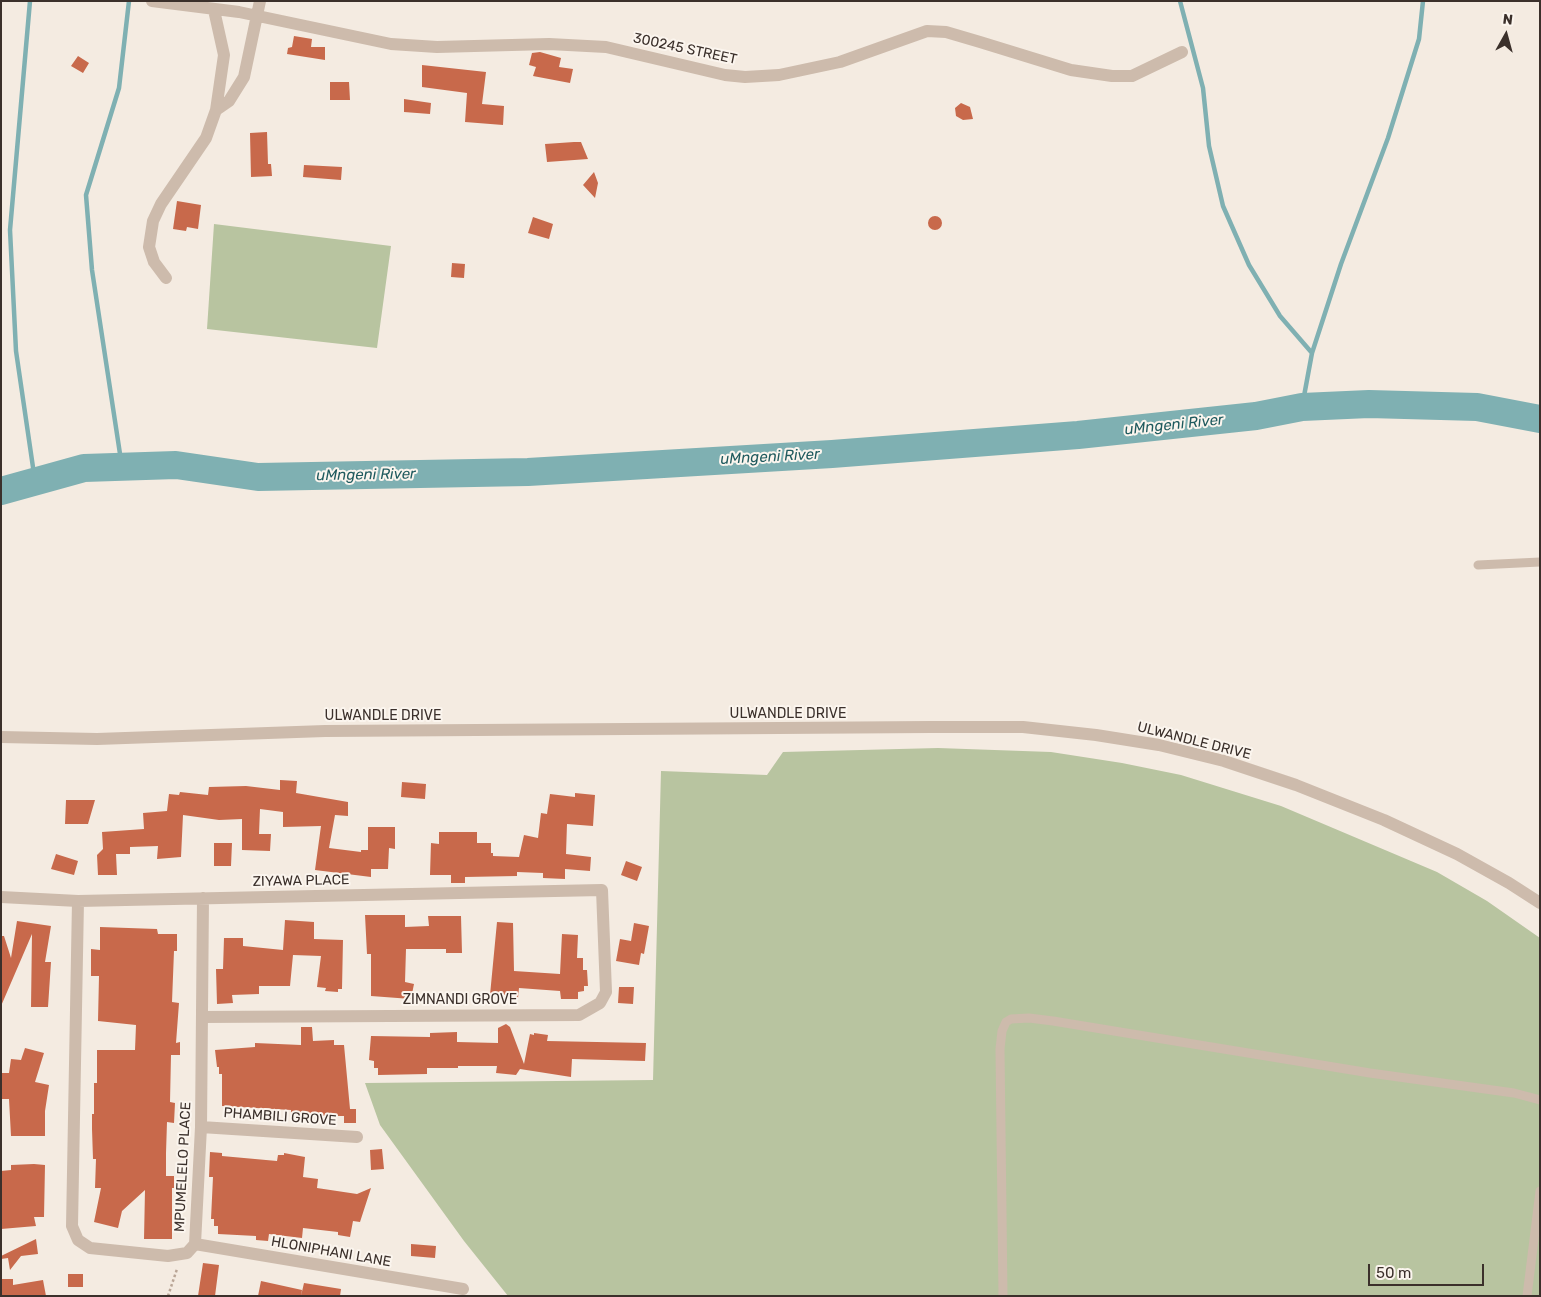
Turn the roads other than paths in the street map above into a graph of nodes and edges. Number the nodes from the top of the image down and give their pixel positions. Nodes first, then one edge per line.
1 (152, 1) edge
2 (260, 1) edge
3 (214, 10) junction
4 (256, 16) junction
5 (1182, 52) dead end
6 (216, 110) junction
7 (166, 278) dead end
8 (1540, 562) edge
9 (1478, 566) dead end
10 (1, 737) edge
11 (602, 890) joint
12 (1, 896) edge
13 (203, 898) junction
14 (78, 901) junction
15 (1540, 903) edge
16 (202, 1017) junction
17 (1540, 1100) edge
18 (201, 1127) junction
19 (358, 1137) dead end
20 (1540, 1191) edge
21 (194, 1244) junction
22 (463, 1289) dead end
23 (1002, 1296) edge
24 (1527, 1296) edge

1 - 3 street, 300245 STREET
2 - 4 street
3 - 4 street, 300245 STREET
3 - 6 street
4 - 5 street, 300245 STREET
4 - 6 street
6 - 7 street
8 - 9 lane
10 - 15 street, ULWANDLE DRIVE
11 - 13 street, ZIYAWA PLACE
11 - 16 street, ZIMNANDI GROVE
12 - 14 street, ZIYAWA PLACE
13 - 14 street, ZIYAWA PLACE
13 - 16 street, MPUMELELO PLACE
14 - 21 street, MPUMELELO PLACE
16 - 18 street, MPUMELELO PLACE
17 - 23 lane
18 - 19 street, PHAMBILI GROVE
18 - 21 street, MPUMELELO PLACE
20 - 24 lane
21 - 22 street, HLONIPHANI LANE

